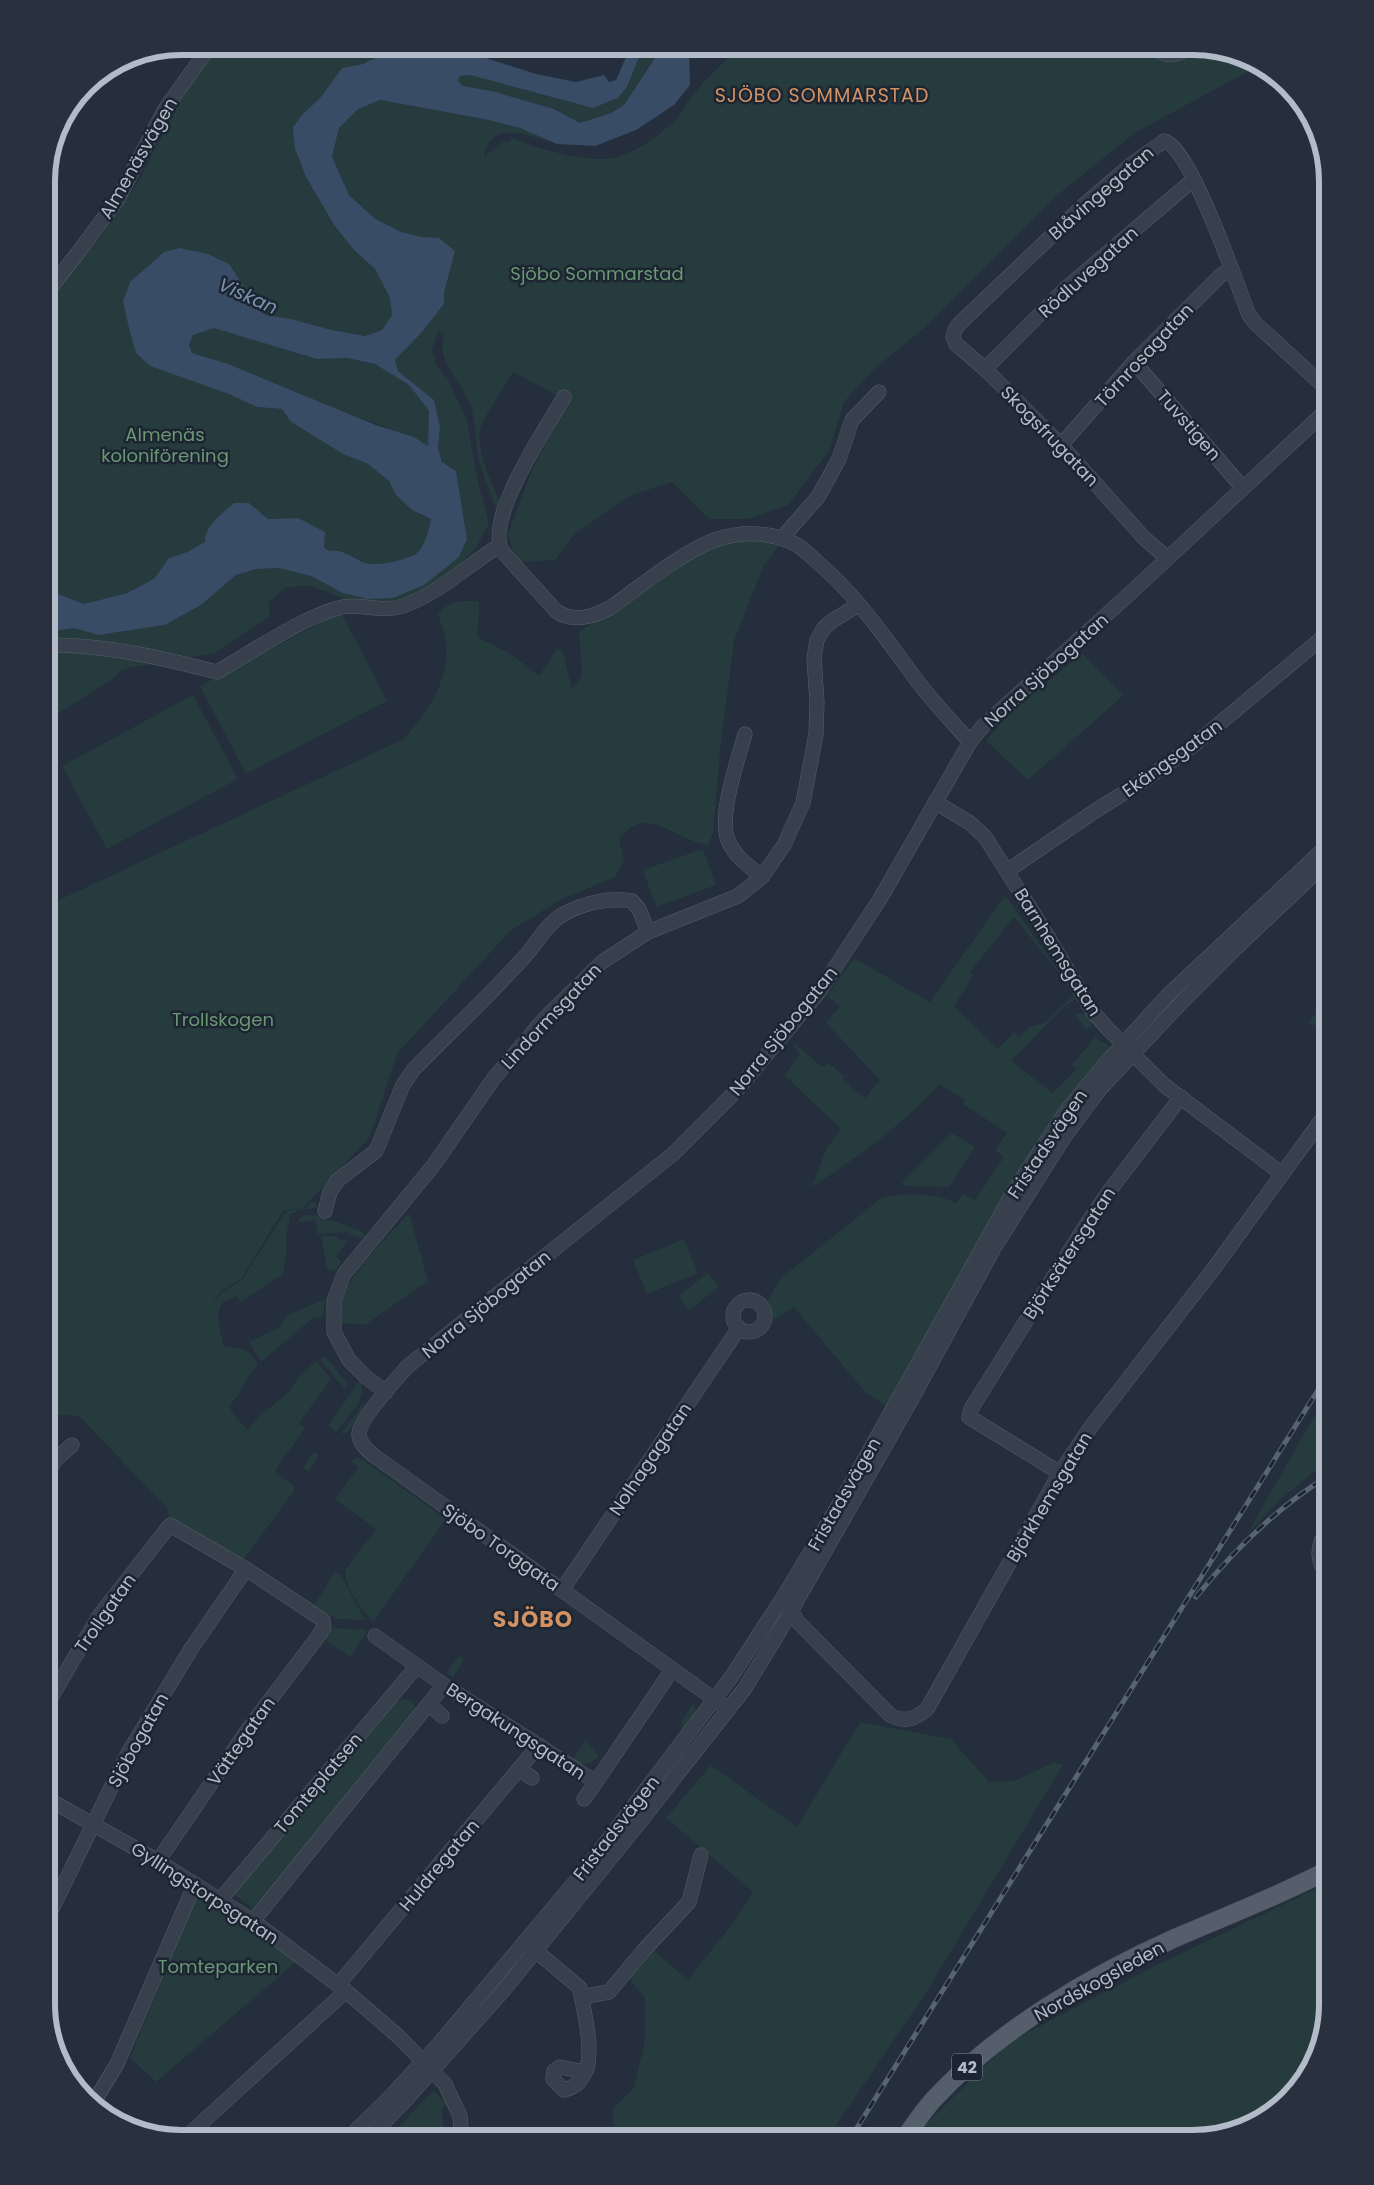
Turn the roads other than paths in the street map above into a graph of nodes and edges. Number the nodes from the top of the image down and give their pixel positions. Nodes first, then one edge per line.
1 (204, 55) edge
2 (1162, 55) edge
3 (1177, 55) edge
4 (1195, 181) junction
5 (1231, 270) junction
6 (55, 281) edge
7 (953, 338) joint
8 (1134, 362) junction
9 (985, 369) junction
10 (1319, 382) edge
11 (879, 392) dead end
12 (564, 397) dead end
13 (1319, 417) edge
14 (1061, 445) junction
15 (1243, 488) junction
16 (782, 538) junction
17 (499, 546) junction
18 (1167, 558) junction
19 (858, 605) junction
20 (1319, 640) edge
21 (55, 646) edge
22 (745, 734) dead end
23 (970, 742) junction
24 (935, 802) junction
25 (1319, 853) edge
26 (1319, 870) edge
27 (1007, 871) junction
28 (762, 877) junction
29 (648, 932) junction
30 (1123, 1044) junction
31 (1133, 1054) junction
32 (1181, 1098) junction
33 (1319, 1123) edge
34 (1282, 1174) junction
35 (325, 1211) dead end
36 (739, 1328) dead end
37 (386, 1392) junction
38 (360, 1428) joint
39 (72, 1444) dead end
40 (55, 1461) edge
41 (1060, 1473) junction
42 (246, 1568) junction
43 (562, 1590) junction
44 (784, 1596) junction
45 (791, 1609) junction
46 (375, 1636) dead end
47 (417, 1666) junction
48 (672, 1670) junction
49 (444, 1685) junction
50 (55, 1691) edge
51 (714, 1699) junction
52 (429, 1704) junction
53 (728, 1709) junction
54 (442, 1716) dead end
55 (539, 1745) junction
56 (512, 1772) junction
57 (532, 1778) dead end
58 (596, 1782) junction
59 (584, 1799) dead end
60 (55, 1803) edge
61 (94, 1824) junction
62 (701, 1855) dead end
63 (158, 1861) junction
64 (1319, 1874) edge
65 (194, 1884) junction
66 (220, 1900) junction
67 (55, 1903) edge
68 (253, 1921) junction
69 (524, 1941) junction
70 (536, 1951) junction
71 (342, 1988) junction
72 (581, 1997) junction
73 (427, 2065) junction
74 (587, 2069) dead end
75 (97, 2098) edge
76 (193, 2130) edge
77 (356, 2130) edge
78 (374, 2130) edge
79 (461, 2130) edge
80 (911, 2130) edge

1 - 6 street, Almenäsvägen
2 - 3 street
4 - 5 street, Blåvingegatan
4 - 7 street, Blåvingegatan
4 - 9 street, Rödluvegatan
5 - 8 street, Törnrosagatan
5 - 10 street, Blåvingegatan
7 - 9 street, Skogsfrugatan
8 - 14 street, Törnrosagatan
8 - 15 street, Tuvstigen
9 - 14 street, Skogsfrugatan
11 - 16 street
12 - 17 street
13 - 15 street, Norra Sjöbogatan
14 - 18 street, Skogsfrugatan
15 - 18 street, Norra Sjöbogatan
16 - 17 street
16 - 19 street
17 - 21 street
18 - 23 street, Norra Sjöbogatan
19 - 23 street
19 - 28 street, Lindormsgatan
20 - 27 street, Ekängsgatan
22 - 28 street
23 - 24 street, Norra Sjöbogatan
24 - 27 street, Barnhemsgatan
24 - 37 street, Norra Sjöbogatan
25 - 30 street, Fristadsvägen
26 - 31 street, Fristadsvägen
27 - 30 street, Barnhemsgatan
28 - 29 street, Lindormsgatan
29 - 35 street
29 - 37 street, Lindormsgatan
30 - 31 street, Barnhemsgatan
30 - 44 street, Fristadsvägen
31 - 32 street, Barnhemsgatan
31 - 45 street, Fristadsvägen
32 - 34 street, Barnhemsgatan
32 - 41 street, Björksätersgatan
33 - 34 street, Björkhemsgatan
34 - 41 street, Björkhemsgatan
36 - 43 street, Nolhagagatan
37 - 38 street, Norra Sjöbogatan
38 - 43 street, Sjöbo Torggata
39 - 40 street
41 - 45 street, Björkhemsgatan
42 - 50 street, Trollgatan
42 - 61 street, Sjöbogatan
42 - 63 street, Vättegatan
43 - 48 street, Sjöbo Torggata
44 - 45 street, Björkhemsgatan
44 - 51 street, Fristadsvägen
45 - 53 street, Fristadsvägen
46 - 47 street, Bergakungsgatan
47 - 49 street, Bergakungsgatan
47 - 66 street, Tomteplatsen
48 - 51 street, Sjöbo Torggata
48 - 58 street, Bergakungsgatan
49 - 52 street, Tomteplatsen
49 - 55 street, Bergakungsgatan
51 - 53 street, Sjöbo Torggata
51 - 69 street, Fristadsvägen
52 - 54 street
52 - 68 street, Tomteplatsen
53 - 70 street, Fristadsvägen
55 - 56 street, Huldregatan
55 - 58 street, Bergakungsgatan
56 - 57 street
56 - 71 street, Huldregatan
58 - 59 street
60 - 61 street, Gyllingstorpsgatan
61 - 63 street, Gyllingstorpsgatan
61 - 67 street, Sjöbogatan
62 - 72 street
63 - 65 street, Gyllingstorpsgatan
64 - 80 main road, Nordskogsleden / 42
65 - 66 street, Gyllingstorpsgatan
65 - 75 street
66 - 68 street, Gyllingstorpsgatan
68 - 71 street, Gyllingstorpsgatan
69 - 70 street
69 - 73 street, Fristadsvägen
70 - 72 street
70 - 73 street, Fristadsvägen
71 - 73 street, Gyllingstorpsgatan
71 - 76 street, Huldregatan
72 - 74 street
73 - 77 street, Fristadsvägen
73 - 78 street, Fristadsvägen
73 - 79 street, Gyllingstorpsgatan

